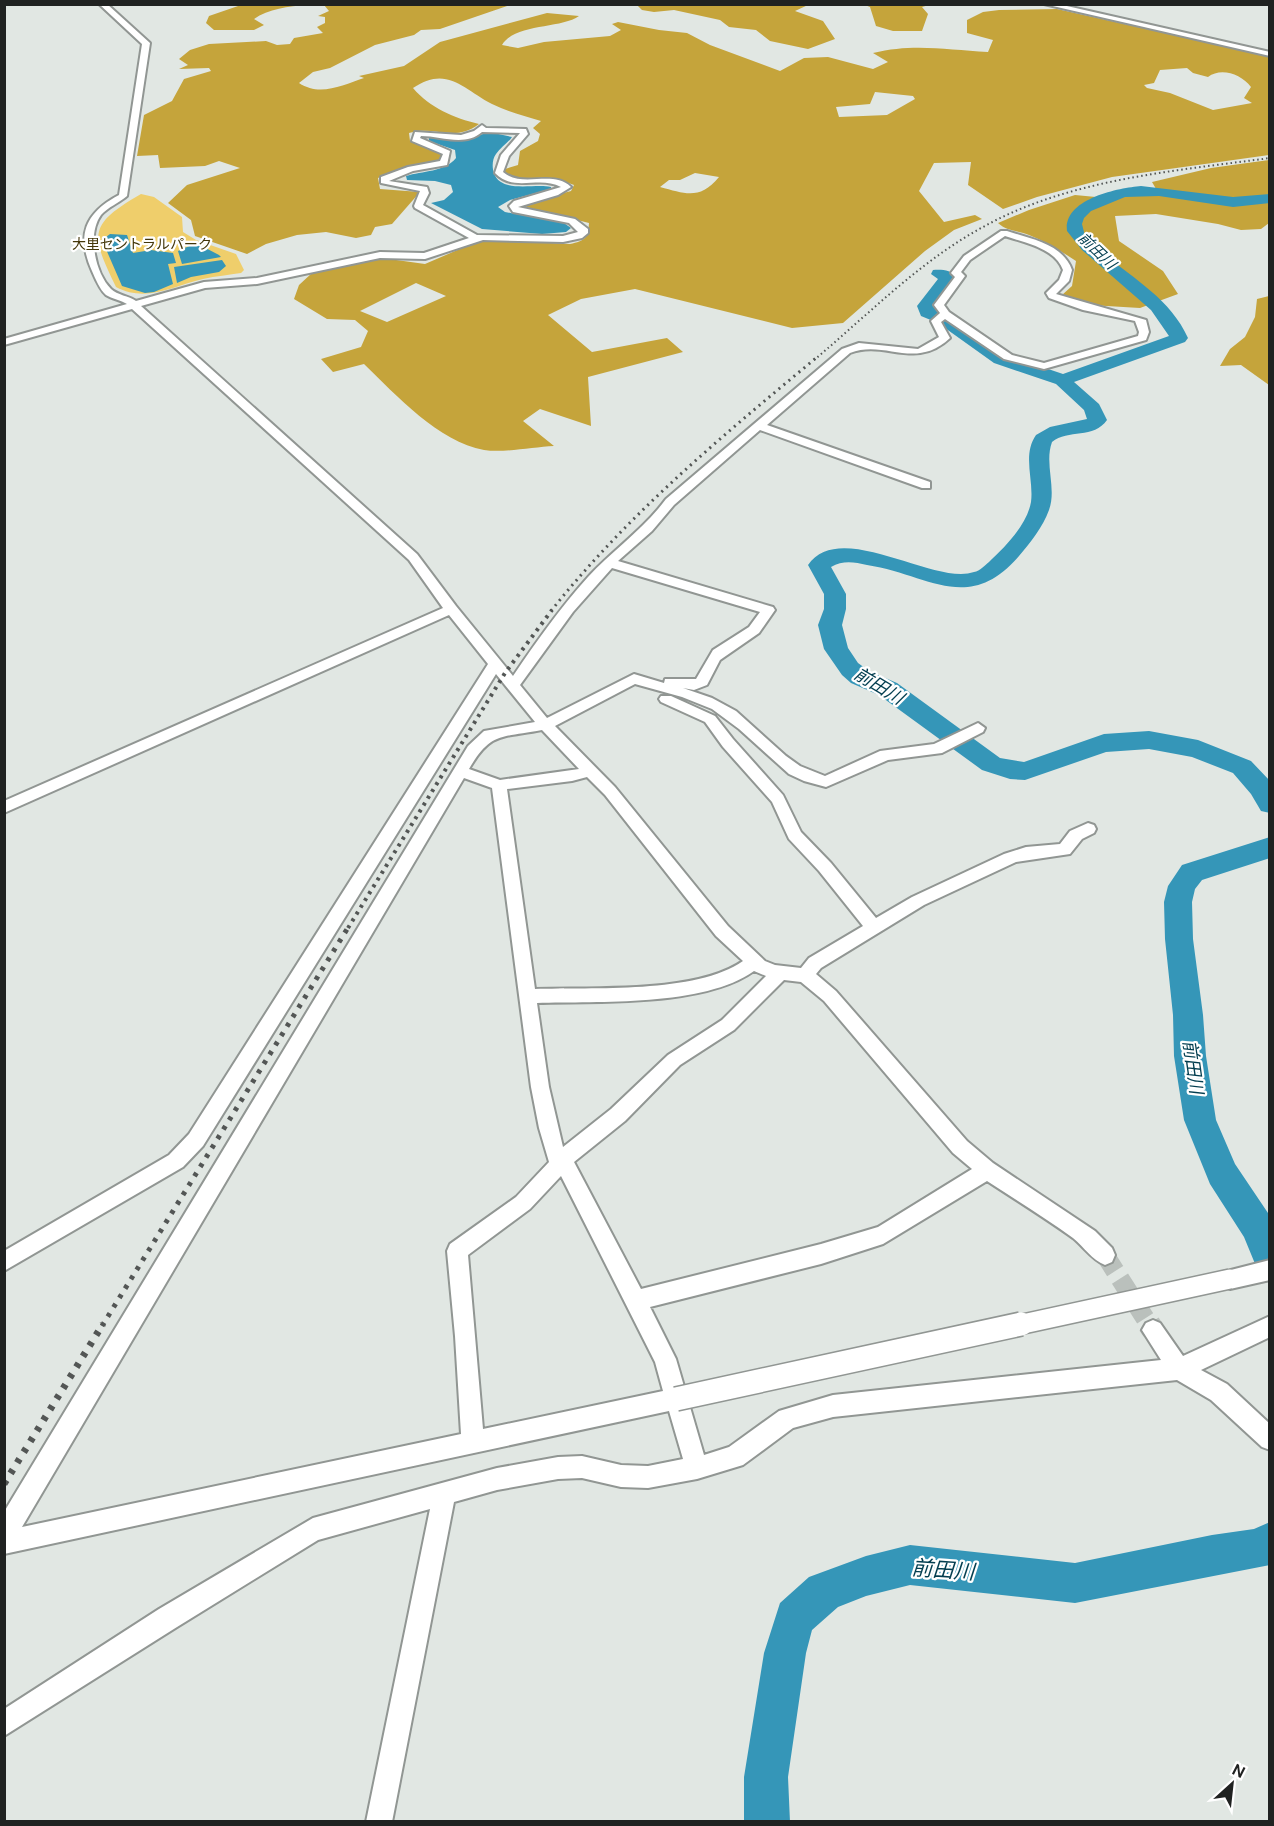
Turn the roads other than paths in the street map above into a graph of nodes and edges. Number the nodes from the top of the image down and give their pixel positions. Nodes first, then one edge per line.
1 (102, 4) edge
2 (1047, 4) edge
3 (1269, 54) edge
4 (477, 238) junction
5 (134, 306) junction
6 (942, 316) junction
7 (4, 342) edge
8 (759, 426) junction
9 (926, 485) dead end
10 (610, 563) junction
11 (451, 609) junction
12 (496, 663) junction
13 (630, 681) junction
14 (514, 684) junction
15 (652, 685) junction
16 (545, 725) junction
17 (973, 730) dead end
18 (460, 771) junction
19 (589, 771) junction
20 (499, 785) junction
21 (4, 808) edge
22 (1088, 829) dead end
23 (873, 927) junction
24 (755, 962) junction
25 (780, 973) junction
26 (805, 975) junction
27 (527, 996) junction
28 (560, 1163) junction
29 (986, 1169) junction
30 (1105, 1255) tunnel mouth
31 (4, 1262) edge
32 (1269, 1270) edge
33 (635, 1301) junction
34 (1269, 1326) edge
35 (1153, 1330) tunnel mouth
36 (1179, 1369) junction
37 (676, 1399) junction
38 (1269, 1439) edge
39 (473, 1443) junction
40 (697, 1468) junction
41 (444, 1494) junction
42 (6, 1540) edge
43 (4, 1724) edge
44 (379, 1821) edge

1 - 5 street
2 - 3 street
4 - 4 street
4 - 5 street
5 - 7 street
5 - 11 street
6 - 6 street
6 - 8 street
8 - 9 street
8 - 10 street
10 - 14 street
10 - 15 street
11 - 12 street
11 - 21 street
12 - 14 street
12 - 31 street
13 - 15 street
13 - 16 street
13 - 23 street
14 - 16 street
15 - 17 street
16 - 18 street
16 - 19 street
18 - 20 street
18 - 42 street
19 - 20 street
19 - 24 street
20 - 27 street
22 - 23 street
23 - 26 street
24 - 25 street
24 - 27 street
25 - 26 street
25 - 28 street
26 - 29 street
27 - 28 street
28 - 33 street
28 - 39 street
29 - 30 street
29 - 33 street
32 - 37 street, bridge
33 - 37 street
34 - 36 street
35 - 36 street
36 - 38 street
36 - 40 street
37 - 39 street
37 - 40 street
39 - 42 street
40 - 41 street
41 - 43 street
41 - 44 street

